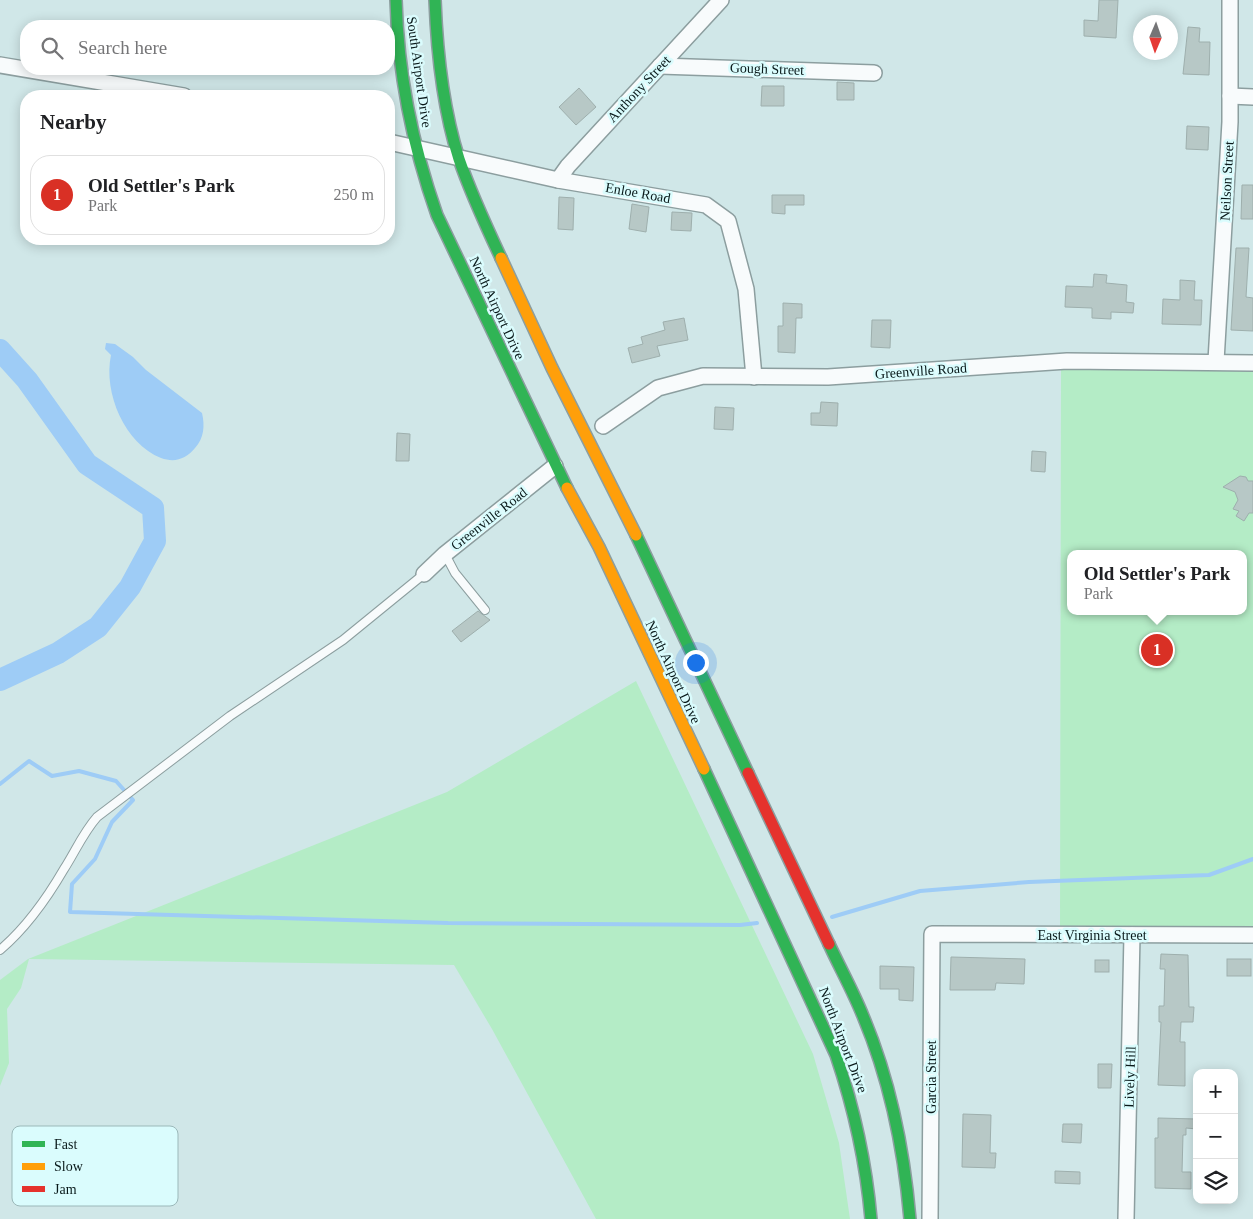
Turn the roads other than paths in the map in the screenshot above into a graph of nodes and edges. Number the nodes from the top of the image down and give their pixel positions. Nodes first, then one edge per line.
1 (396, 0) edge
2 (435, 0) edge
3 (721, 0) edge
4 (1230, 0) edge
5 (0, 65) edge
6 (660, 66) junction
7 (20, 68) edge
8 (874, 72) dead end
9 (59, 75) edge
10 (148, 90) edge
11 (1230, 96) junction
12 (1253, 97) edge
13 (395, 143) edge
14 (416, 148) junction
15 (459, 158) junction
16 (558, 180) junction
17 (1216, 361) junction
18 (1253, 363) edge
19 (754, 377) junction
20 (603, 426) dead end
21 (555, 466) junction
22 (445, 554) junction
23 (424, 574) joint
24 (485, 610) dead end
25 (932, 934) joint
26 (1132, 935) junction
27 (1253, 935) edge
28 (0, 950) edge
29 (871, 1219) edge
30 (910, 1219) edge
31 (930, 1219) edge
32 (1126, 1219) edge

1 - 14 main road, South Airport Drive
2 - 15 main road, South Airport Drive
3 - 6 street, Anthony Street
4 - 11 street, Neilson Street
5 - 7 street
6 - 8 street, Gough Street
6 - 16 street, Anthony Street
9 - 10 street
11 - 12 street
11 - 17 street, Neilson Street
13 - 14 street, Enloe Road
14 - 15 street, Enloe Road
14 - 21 main road, North Airport Drive
15 - 16 street, Enloe Road
15 - 30 main road, North Airport Drive
16 - 19 street, Enloe Road
17 - 18 street, Greenville Road
17 - 19 street, Greenville Road
19 - 20 street, Greenville Road
21 - 22 street, Greenville Road
21 - 29 main road, North Airport Drive
22 - 23 street, Greenville Road
22 - 24 lane
23 - 28 lane
25 - 26 street, East Virginia Street
25 - 31 street, Garcia Street
26 - 27 street, East Virginia Street
26 - 32 street, Lively Hill

